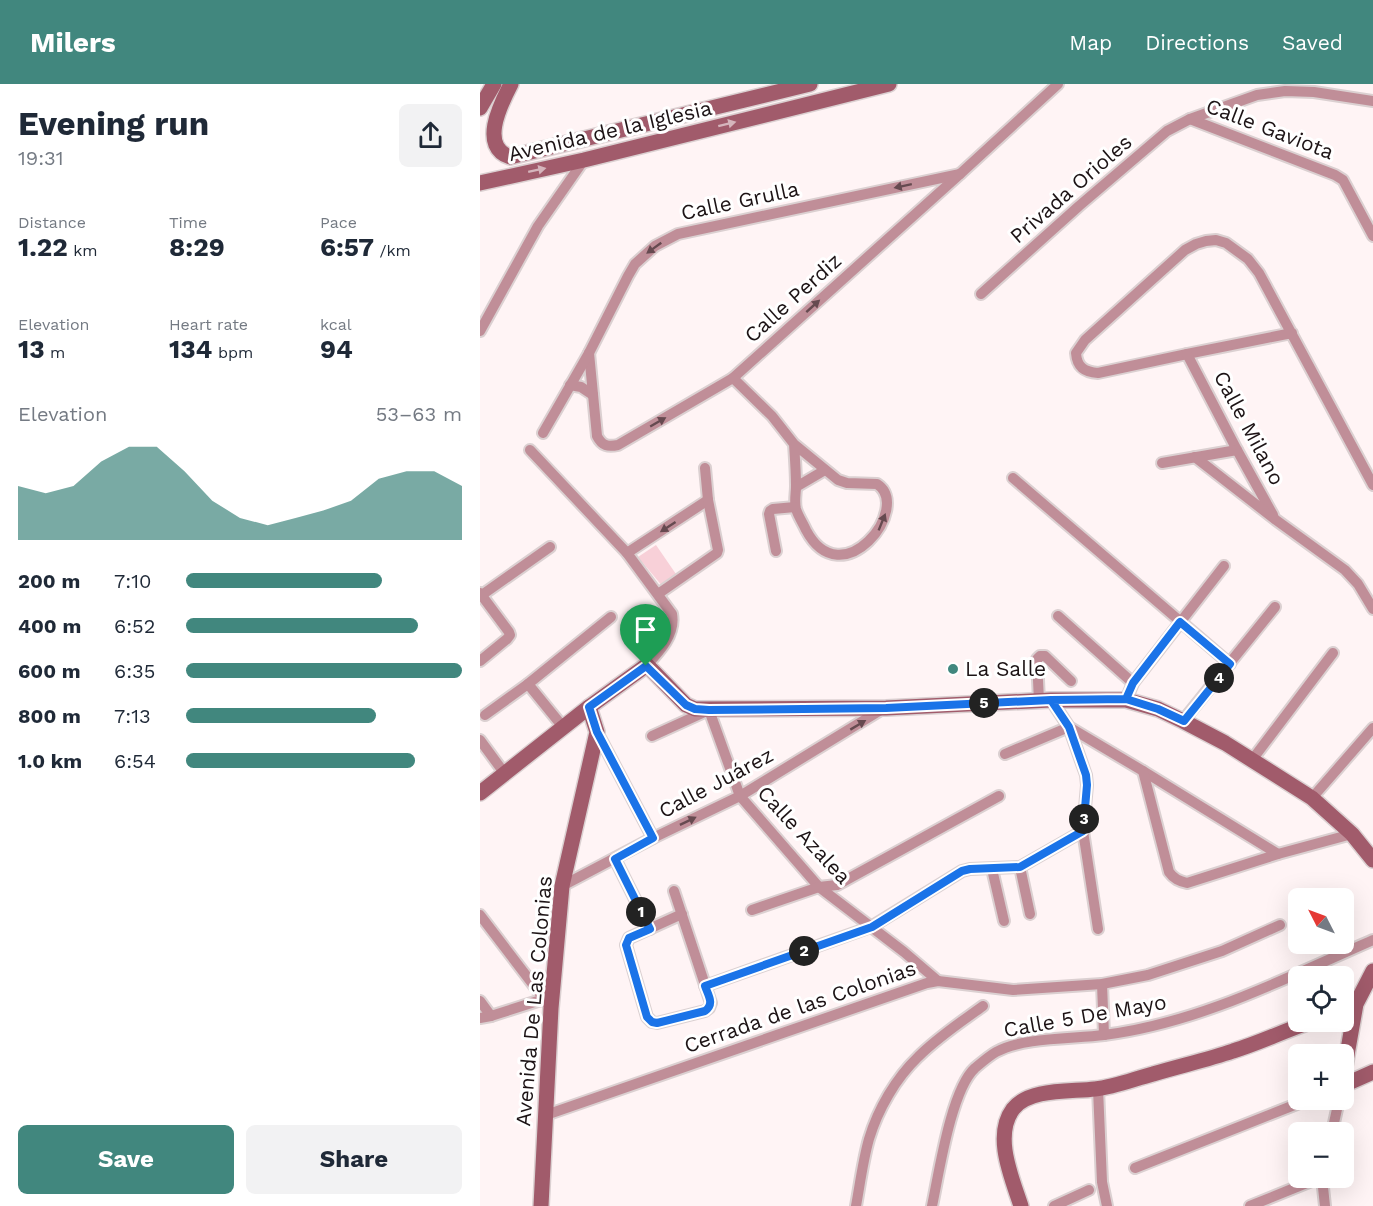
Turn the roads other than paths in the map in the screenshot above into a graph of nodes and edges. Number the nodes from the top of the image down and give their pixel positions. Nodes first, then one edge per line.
1 (494, 84) edge
2 (512, 84) edge
3 (810, 84) edge
4 (889, 84) edge
5 (1058, 84) edge
6 (1373, 101) edge
7 (480, 108) edge
8 (1190, 119) junction
9 (584, 160) junction
10 (960, 174) junction
11 (480, 183) edge
12 (1373, 236) edge
13 (981, 294) dead end
14 (480, 331) edge
15 (1292, 333) junction
16 (589, 353) junction
17 (1187, 354) junction
18 (733, 378) junction
19 (570, 385) junction
20 (593, 395) junction
21 (543, 433) dead end
22 (794, 444) junction
23 (530, 450) dead end
24 (1237, 450) junction
25 (1195, 457) junction
26 (1162, 463) dead end
27 (705, 468) dead end
28 (825, 470) junction
29 (1013, 478) dead end
30 (1373, 484) edge
31 (796, 487) junction
32 (708, 500) junction
33 (795, 507) junction
34 (1276, 520) junction
35 (550, 547) dead end
36 (776, 551) dead end
37 (627, 553) junction
38 (1224, 566) dead end
39 (481, 594) edge
40 (658, 594) junction
41 (1275, 607) dead end
42 (1373, 609) edge
43 (1058, 616) dead end
44 (610, 617) dead end
45 (1180, 622) junction
46 (1333, 654) dead end
47 (480, 661) edge
48 (1230, 664) junction
49 (646, 666) junction
50 (1071, 681) dead end
51 (1133, 683) junction
52 (528, 684) junction
53 (1126, 699) junction
54 (1045, 700) junction
55 (589, 707) junction
56 (886, 708) junction
57 (709, 710) junction
58 (485, 715) dead end
59 (1184, 721) junction
60 (1069, 727) junction
61 (563, 728) junction
62 (1373, 728) edge
63 (597, 732) junction
64 (652, 736) dead end
65 (480, 740) edge
66 (1005, 754) dead end
67 (1252, 760) junction
68 (1143, 771) junction
69 (505, 774) junction
70 (480, 793) edge
71 (740, 796) junction
72 (999, 796) dead end
73 (1312, 798) junction
74 (1083, 831) junction
75 (1352, 834) junction
76 (653, 838) junction
77 (1278, 855) junction
78 (615, 859) junction
79 (1373, 860) edge
80 (1020, 867) junction
81 (992, 869) junction
82 (562, 886) junction
83 (819, 887) junction
84 (674, 891) dead end
85 (752, 910) dead end
86 (682, 914) junction
87 (1030, 914) dead end
88 (480, 915) edge
89 (1004, 921) dead end
90 (1280, 925) dead end
91 (872, 927) junction
92 (650, 929) junction
93 (1098, 929) dead end
94 (1373, 940) edge
95 (1373, 971) edge
96 (938, 981) junction
97 (1102, 984) junction
98 (705, 986) junction
99 (1354, 1000) edge
100 (480, 1001) edge
101 (547, 1003) junction
102 (983, 1006) dead end
103 (486, 1017) edge
104 (1288, 1030) edge
105 (1104, 1035) junction
106 (1373, 1072) edge
107 (1354, 1081) edge
108 (1098, 1089) junction
109 (1288, 1108) edge
110 (546, 1115) junction
111 (1135, 1168) dead end
112 (1296, 1188) edge
113 (1322, 1188) edge
114 (1089, 1190) dead end
115 (541, 1206) edge
116 (856, 1206) edge
117 (932, 1206) edge
118 (1021, 1206) edge
119 (1054, 1206) edge
120 (1107, 1206) edge
121 (1250, 1206) edge
122 (1325, 1206) edge

1 - 7 street
2 - 3 street, Avenida de la Iglesia
9 -> 4 street, Avenida de la Iglesia
5 - 10 street, Calle Perdiz
6 - 8 street, Privada Orioles
8 - 12 street, Calle Gaviota
8 - 13 street, Privada Orioles
11 -> 9 street, Avenida de la Iglesia
9 - 14 street
10 -> 16 street, Calle Grulla
18 -> 10 street, Calle Perdiz
15 - 17 street
15 - 17 street
15 - 30 street
16 - 19 street, Calle Grulla
16 - 20 street, Calle Perdiz
17 - 24 street, Calle Milano
20 -> 18 street, Calle Perdiz
18 - 22 street
19 - 20 street
19 - 21 street, Calle Grulla
22 - 28 street
22 - 31 street
23 - 37 street
24 - 25 street
24 - 34 street, Calle Milano
25 - 26 street
25 - 34 street, Calle Milano
27 - 32 street
28 - 31 street
33 -> 28 street
29 - 45 street
31 - 33 street
32 -> 37 street
32 - 40 street
33 - 36 street
34 - 42 street, Calle Milano
35 - 39 street
37 - 40 street
38 - 45 street
39 - 47 street
40 - 49 street
41 - 48 street
43 - 51 street
44 - 52 street
45 - 48 street
45 - 51 street
46 - 67 street
48 - 59 street
49 - 55 street
49 - 57 street
50 - 54 street
51 - 53 street
52 - 58 street
52 - 61 street
53 - 54 street
53 - 59 street
54 - 56 street
54 - 60 street
55 - 61 street
55 - 63 street
56 - 57 street
71 -> 56 street, Calle Juárez
57 - 64 street
57 - 71 street, Calle Azalea
59 - 67 street
60 - 66 street
60 - 68 street
60 - 74 street
61 - 69 street
62 - 73 street
63 - 76 street
63 - 82 street, Avenida De Las Colonias
65 - 69 street
67 - 73 street
68 - 77 street
68 - 77 street
69 - 70 street
76 -> 71 street, Calle Juárez
71 - 83 street, Calle Azalea
72 - 83 street
73 - 75 street
74 - 80 street
74 - 93 street
75 - 77 street
75 - 79 street
76 - 78 street, Calle Juárez
78 - 82 street, Calle Juárez
78 - 92 street
80 - 81 street
80 - 87 street
81 - 89 street
81 - 91 street
82 - 101 street, Avenida De Las Colonias
83 - 85 street
83 - 91 street, Calle Azalea
84 - 86 street
86 - 92 street
86 - 98 street
88 - 101 street
90 - 97 street, Cerrada de las Colonias
91 - 96 street, Calle Azalea
91 - 98 street
92 - 98 street
94 - 105 street, Calle 5 De Mayo
95 - 99 street
96 - 97 street, Cerrada de las Colonias
96 - 110 street, Cerrada de las Colonias
97 - 105 street
100 - 103 street
101 - 103 street
101 - 110 street, Avenida De Las Colonias
102 - 116 street
104 - 108 street
105 - 117 street, Calle 5 De Mayo
106 - 107 street
108 - 118 street
108 - 120 street
109 - 111 street
110 - 115 street, Avenida De Las Colonias
112 - 121 street
113 - 122 street
114 - 119 street

